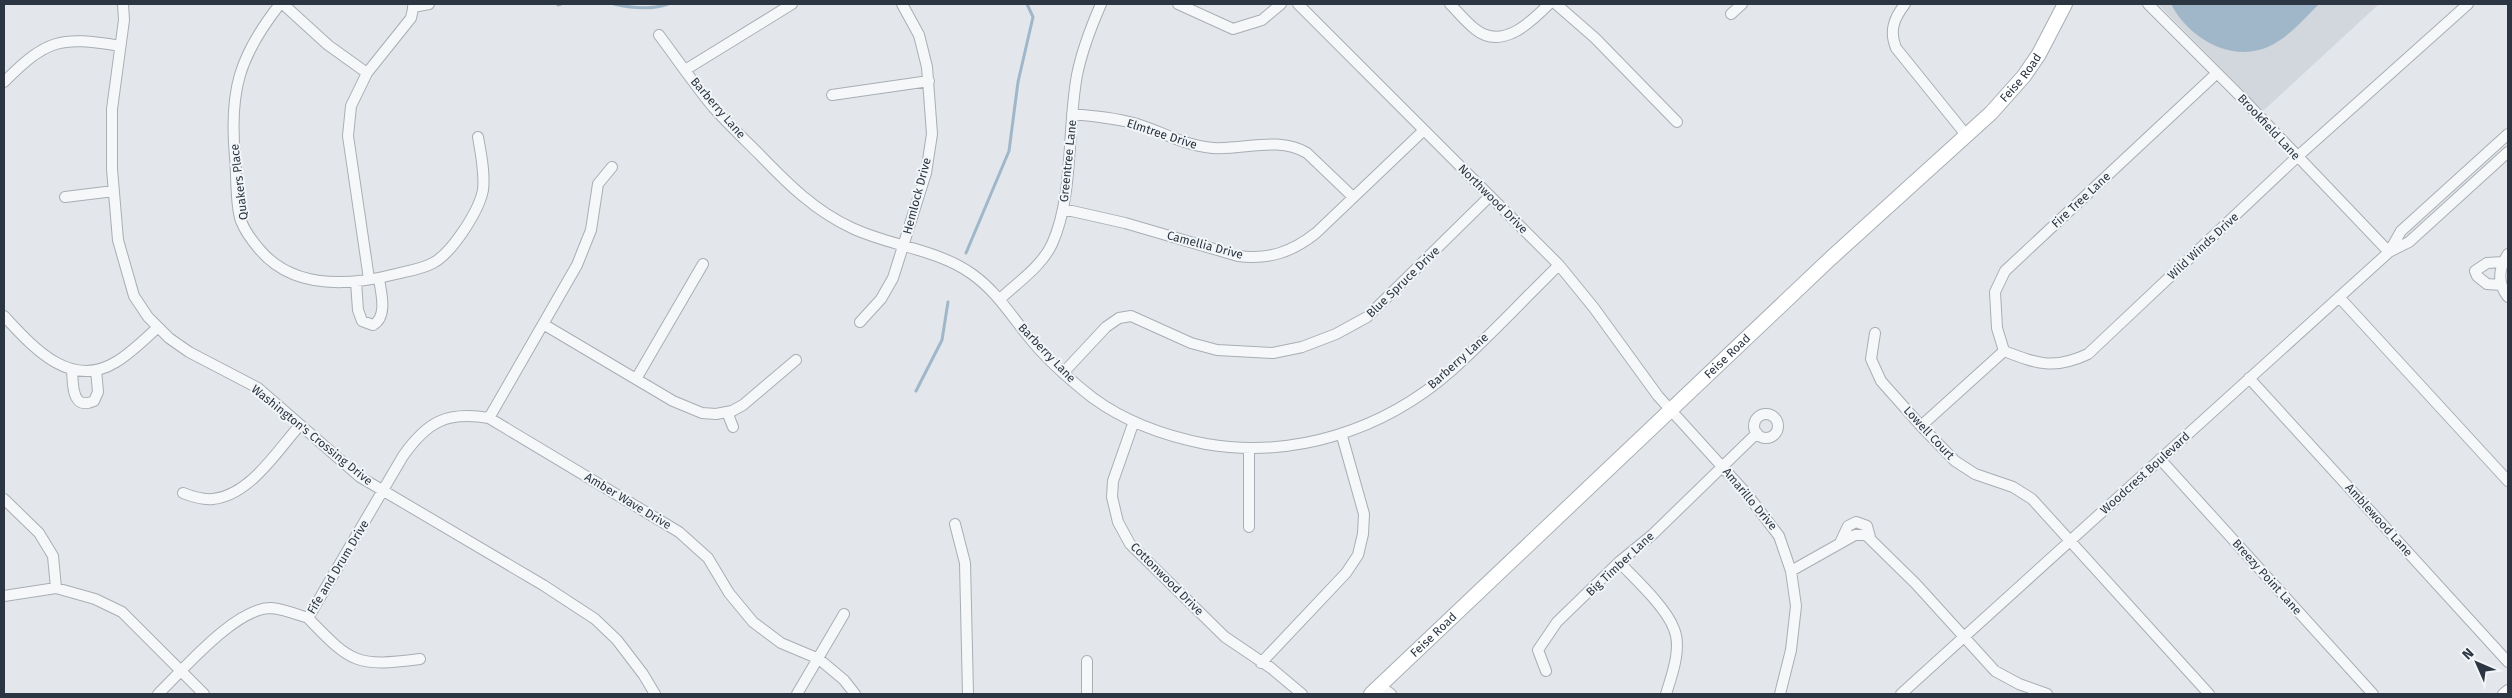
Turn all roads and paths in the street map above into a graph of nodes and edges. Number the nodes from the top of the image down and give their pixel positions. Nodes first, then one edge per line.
1 (123, 4) edge
2 (282, 4) edge
3 (429, 4) edge
4 (792, 4) edge
5 (902, 4) edge
6 (1101, 4) edge
7 (1178, 4) edge
8 (1281, 4) edge
9 (1298, 4) edge
10 (1450, 4) edge
11 (1549, 4) edge
12 (1556, 4) edge
13 (1742, 4) edge
14 (1905, 4) edge
15 (2065, 4) edge
16 (2148, 4) edge
17 (2468, 4) edge
18 (413, 5) edge
19 (1731, 14) dead end
20 (659, 35) dead end
21 (120, 46) junction
22 (685, 70) junction
23 (2217, 72) junction
24 (367, 73) junction
25 (929, 81) junction
26 (4, 82) edge
27 (832, 95) dead end
28 (1072, 114) junction
29 (1677, 122) dead end
30 (1423, 131) junction
31 (2508, 134) edge
32 (1967, 136) junction
33 (478, 137) dead end
34 (2508, 152) edge
35 (2297, 157) junction
36 (612, 167) dead end
37 (114, 191) junction
38 (1490, 196) junction
39 (1353, 197) junction
40 (65, 198) dead end
41 (1063, 209) junction
42 (903, 245) junction
43 (2388, 252) junction
44 (2506, 258) edge
45 (703, 264) dead end
46 (1559, 265) junction
47 (374, 279) junction
48 (356, 282) junction
49 (2501, 285) junction
50 (2508, 297) edge
51 (2339, 298) junction
52 (1000, 299) junction
53 (4, 316) edge
54 (860, 322) dead end
55 (543, 324) junction
56 (158, 328) junction
57 (1875, 333) dead end
58 (2004, 351) junction
59 (796, 360) dead end
60 (72, 369) junction
61 (96, 370) junction
62 (1063, 373) junction
63 (2249, 378) junction
64 (636, 379) junction
65 (1670, 410) junction
66 (727, 412) junction
67 (488, 418) junction
68 (1133, 424) junction
69 (300, 426) junction
70 (1921, 426) junction
71 (732, 427) dead end
72 (1757, 433) dead end
73 (1342, 436) junction
74 (1249, 450) junction
75 (2160, 460) junction
76 (1722, 466) junction
77 (2508, 481) edge
78 (383, 492) junction
79 (183, 493) dead end
80 (4, 498) edge
81 (955, 524) dead end
82 (1249, 526) dead end
83 (2070, 540) junction
84 (1619, 562) junction
85 (1791, 571) junction
86 (56, 588) junction
87 (4, 596) edge
88 (844, 614) dead end
89 (308, 618) junction
90 (1964, 638) junction
91 (420, 659) dead end
92 (819, 659) junction
93 (1087, 661) dead end
94 (2508, 662) edge
95 (1261, 663) junction
96 (182, 671) junction
97 (1546, 671) dead end
98 (2508, 690) edge
99 (1381, 691) edge
100 (158, 694) edge
101 (204, 694) edge
102 (655, 694) edge
103 (796, 694) edge
104 (855, 694) edge
105 (968, 694) edge
106 (1087, 694) edge
107 (1302, 694) edge
108 (1666, 694) edge
109 (1780, 694) edge
110 (1901, 694) edge
111 (2047, 694) edge
112 (2210, 694) edge
113 (2373, 694) edge
114 (2503, 694) edge

1 - 21 street, Washington's Crossing Drive
2 - 24 street
2 - 48 street, Quakers Place
3 - 18 street
4 - 22 street
5 - 25 street, Hemlock Drive
6 - 28 street, Greentree Lane
7 - 8 street
9 - 30 street, Northwood Drive
10 - 11 street
12 - 29 street
13 - 19 street
14 - 32 street
15 - 32 main road, Feise Road
16 - 23 street, Brookfield Lane
17 - 35 street, Wild Winds Drive
18 - 24 street
20 - 22 street, Barberry Lane
21 - 26 street
21 - 37 street, Washington's Crossing Drive
22 - 42 street, Barberry Lane
23 - 35 street, Brookfield Lane
23 - 58 street, Fire Tree Lane
24 - 47 street
25 - 27 street
25 - 42 street, Hemlock Drive
28 - 39 street, Elmtree Drive
28 - 41 street, Greentree Lane
30 - 38 street, Northwood Drive
30 - 39 street, Camellia Drive
31 - 43 street, Woodcrest Boulevard
32 - 65 main road, Feise Road
33 - 47 street, Quakers Place
34 - 43 street, Woodcrest Boulevard
35 - 43 street, Brookfield Lane
35 - 58 street, Wild Winds Drive
36 - 55 street
37 - 40 street
37 - 56 street, Washington's Crossing Drive
38 - 46 street, Northwood Drive
38 - 62 street, Blue Spruce Drive
39 - 41 street, Camellia Drive
41 - 52 street, Greentree Lane
42 - 52 street, Barberry Lane
42 - 54 street, Hemlock Drive
43 - 51 street, Woodcrest Boulevard
44 - 49 street
44 - 49 street
45 - 64 street
46 - 65 street, Northwood Drive
46 - 73 street, Barberry Lane
47 - 48 street, Quakers Place
47 - 48 street
49 - 50 street
51 - 63 street, Woodcrest Boulevard
51 - 77 street
52 - 62 street, Barberry Lane
53 - 60 street
55 - 64 street
55 - 67 street
56 - 61 street
56 - 69 street, Washington's Crossing Drive
57 - 70 street, Lowell Court
58 - 70 street
59 - 66 street
60 - 61 street
60 - 61 street
62 - 68 street, Barberry Lane
63 - 75 street, Woodcrest Boulevard
63 - 94 street, Amblewood Lane
64 - 66 street
65 - 76 street, Amarillo Drive
65 - 99 main road, Feise Road
66 - 71 street
67 - 78 street, Amber Wave Drive
67 - 92 street, Amber Wave Drive
68 - 74 street, Barberry Lane
68 - 95 street, Cottonwood Drive
69 - 78 street, Washington's Crossing Drive
69 - 79 street
70 - 83 street, Lowell Court
72 - 76 street, Big Timber Lane
73 - 74 street, Barberry Lane
73 - 95 street
74 - 82 street
75 - 83 street, Woodcrest Boulevard
75 - 113 street, Breezy Point Lane
76 - 84 street, Big Timber Lane
76 - 85 street, Amarillo Drive
78 - 89 street, Fife and Drum Drive
78 - 102 street, Washington's Crossing Drive
80 - 86 street
81 - 105 street
83 - 90 street, Woodcrest Boulevard
83 - 112 street, Lowell Court
84 - 97 street, Big Timber Lane
84 - 108 street
85 - 90 street
85 - 109 street, Amarillo Drive
86 - 87 street
86 - 96 street
88 - 92 street
89 - 91 street
89 - 96 street, Fife and Drum Drive
90 - 110 street, Woodcrest Boulevard
90 - 111 street
92 - 103 street
92 - 104 street, Amber Wave Drive
93 - 106 street
95 - 107 street, Cottonwood Drive
96 - 100 street, Fife and Drum Drive
96 - 101 street
98 - 114 street

